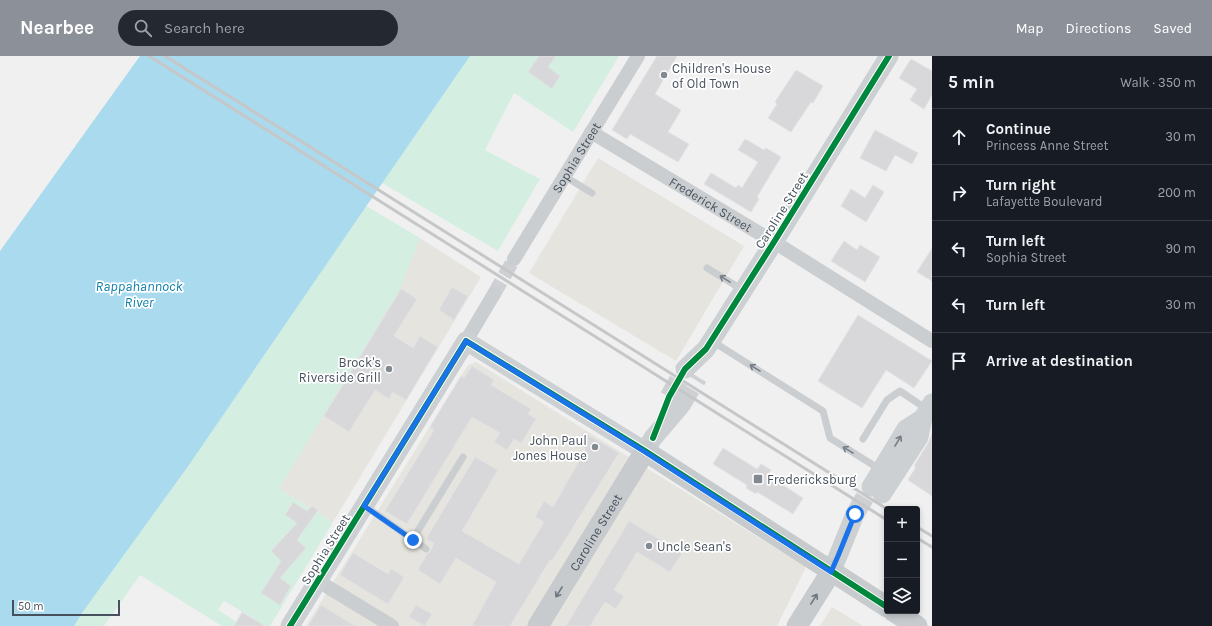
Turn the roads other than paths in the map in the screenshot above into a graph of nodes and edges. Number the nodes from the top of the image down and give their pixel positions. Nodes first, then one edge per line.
1 (638, 56) edge
2 (889, 56) edge
3 (591, 132) junction
4 (564, 176) junction
5 (592, 193) dead end
6 (774, 242) junction
7 (514, 259) tunnel mouth
8 (707, 268) dead end
9 (744, 290) junction
10 (494, 294) tunnel mouth
11 (466, 341) junction
12 (932, 341) edge
13 (709, 345) junction
14 (692, 373) tunnel mouth
15 (675, 401) tunnel mouth
16 (928, 410) edge
17 (863, 439) dead end
18 (649, 445) junction
19 (463, 457) dead end
20 (881, 470) junction
21 (364, 506) junction
22 (860, 518) tunnel mouth
23 (413, 540) junction
24 (426, 549) dead end
25 (835, 564) junction
26 (318, 581) junction
27 (884, 605) edge
28 (898, 614) edge
29 (290, 626) edge
30 (392, 626) edge
31 (538, 626) edge
32 (797, 626) edge
33 (917, 626) edge

1 - 3 street, Sophia Street
2 - 6 street, Caroline Street
3 - 4 street, Sophia Street
3 - 6 street, Frederick Street
4 - 5 lane
4 - 7 street, Sophia Street
6 - 9 street, Caroline Street
6 - 12 street, Frederick Street
9 -> 8 lane
9 - 13 street, Caroline Street
10 - 11 street, Sophia Street
11 - 18 street
11 - 21 street, Sophia Street
13 - 14 street, Caroline Street
20 -> 13 lane
15 - 18 street, Caroline Street
16 - 17 lane
20 -> 16 street
16 - 20 street
18 - 25 main road
18 -> 31 main road, Caroline Street
19 - 23 lane
21 - 23 lane
21 - 26 street, Sophia Street
22 - 25 street
23 - 24 lane
25 - 27 main road
32 -> 25 main road
26 - 29 street, Sophia Street
26 - 30 street
28 - 33 main road

